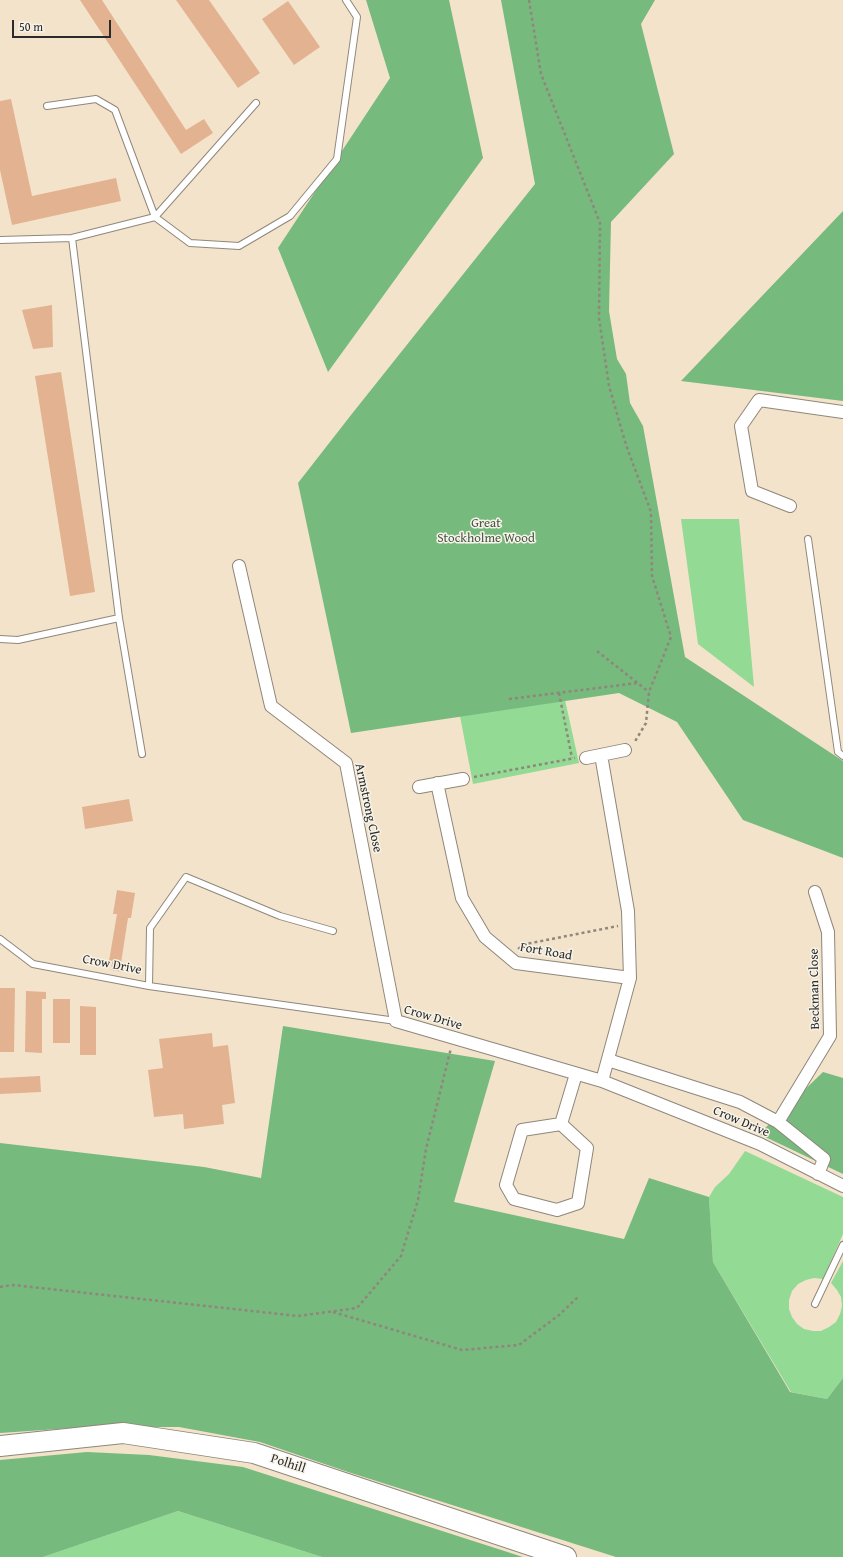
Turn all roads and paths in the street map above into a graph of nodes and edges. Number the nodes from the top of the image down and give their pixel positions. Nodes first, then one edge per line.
1 (346, 0) edge
2 (529, 0) edge
3 (256, 103) dead end
4 (47, 106) dead end
5 (155, 217) junction
6 (72, 238) junction
7 (0, 240) edge
8 (843, 412) edge
9 (790, 506) dead end
10 (808, 539) dead end
11 (239, 566) dead end
12 (119, 618) junction
13 (0, 639) edge
14 (597, 651) dead end
15 (638, 683) junction
16 (649, 692) junction
17 (559, 693) junction
18 (508, 699) dead end
19 (625, 750) joint
20 (142, 754) dead end
21 (602, 755) junction
22 (843, 756) edge
23 (572, 758) junction
24 (586, 758) joint
25 (463, 779) joint
26 (437, 783) junction
27 (419, 787) dead end
28 (814, 892) dead end
29 (628, 924) junction
30 (333, 931) dead end
31 (0, 939) edge
32 (507, 956) junction
33 (630, 978) junction
34 (149, 986) junction
35 (396, 1022) junction
36 (454, 1038) junction
37 (608, 1060) junction
38 (576, 1074) junction
39 (602, 1081) junction
40 (778, 1122) junction
41 (561, 1124) junction
42 (818, 1174) junction
43 (843, 1186) edge
44 (843, 1245) edge
45 (0, 1287) edge
46 (580, 1296) dead end
47 (815, 1304) dead end
48 (331, 1311) junction
49 (0, 1446) edge
50 (566, 1557) edge

1 - 5 lane
2 - 16 path
3 - 5 lane
4 - 5 lane
5 - 6 lane
6 - 7 lane
6 - 12 lane
8 - 9 street
10 - 22 lane
11 - 35 street, Armstrong Close
12 - 13 lane
12 - 20 lane
14 - 15 path
15 - 16 path
15 - 17 path
16 - 19 path
17 - 18 path
17 - 23 path
19 - 21 street
21 - 24 street
21 - 29 street
23 - 24 path
23 - 25 path
25 - 26 street
26 - 27 street
26 - 32 street, Fort Road
28 - 40 street, Beckman Close
29 - 32 path
29 - 33 street
30 - 34 lane
31 - 34 lane, Crow Drive
32 - 33 street, Fort Road
33 - 37 street
34 - 35 lane, Crow Drive
35 - 36 street, Crow Drive
36 - 38 street, Crow Drive
36 - 48 path
37 - 39 street
37 - 40 street
38 - 39 street, Crow Drive
38 - 41 street
39 - 42 street, Crow Drive
40 - 42 street
41 - 41 street
42 - 43 street, Crow Drive
44 - 47 lane
45 - 48 path
46 - 48 path
49 - 50 main road, Polhill

